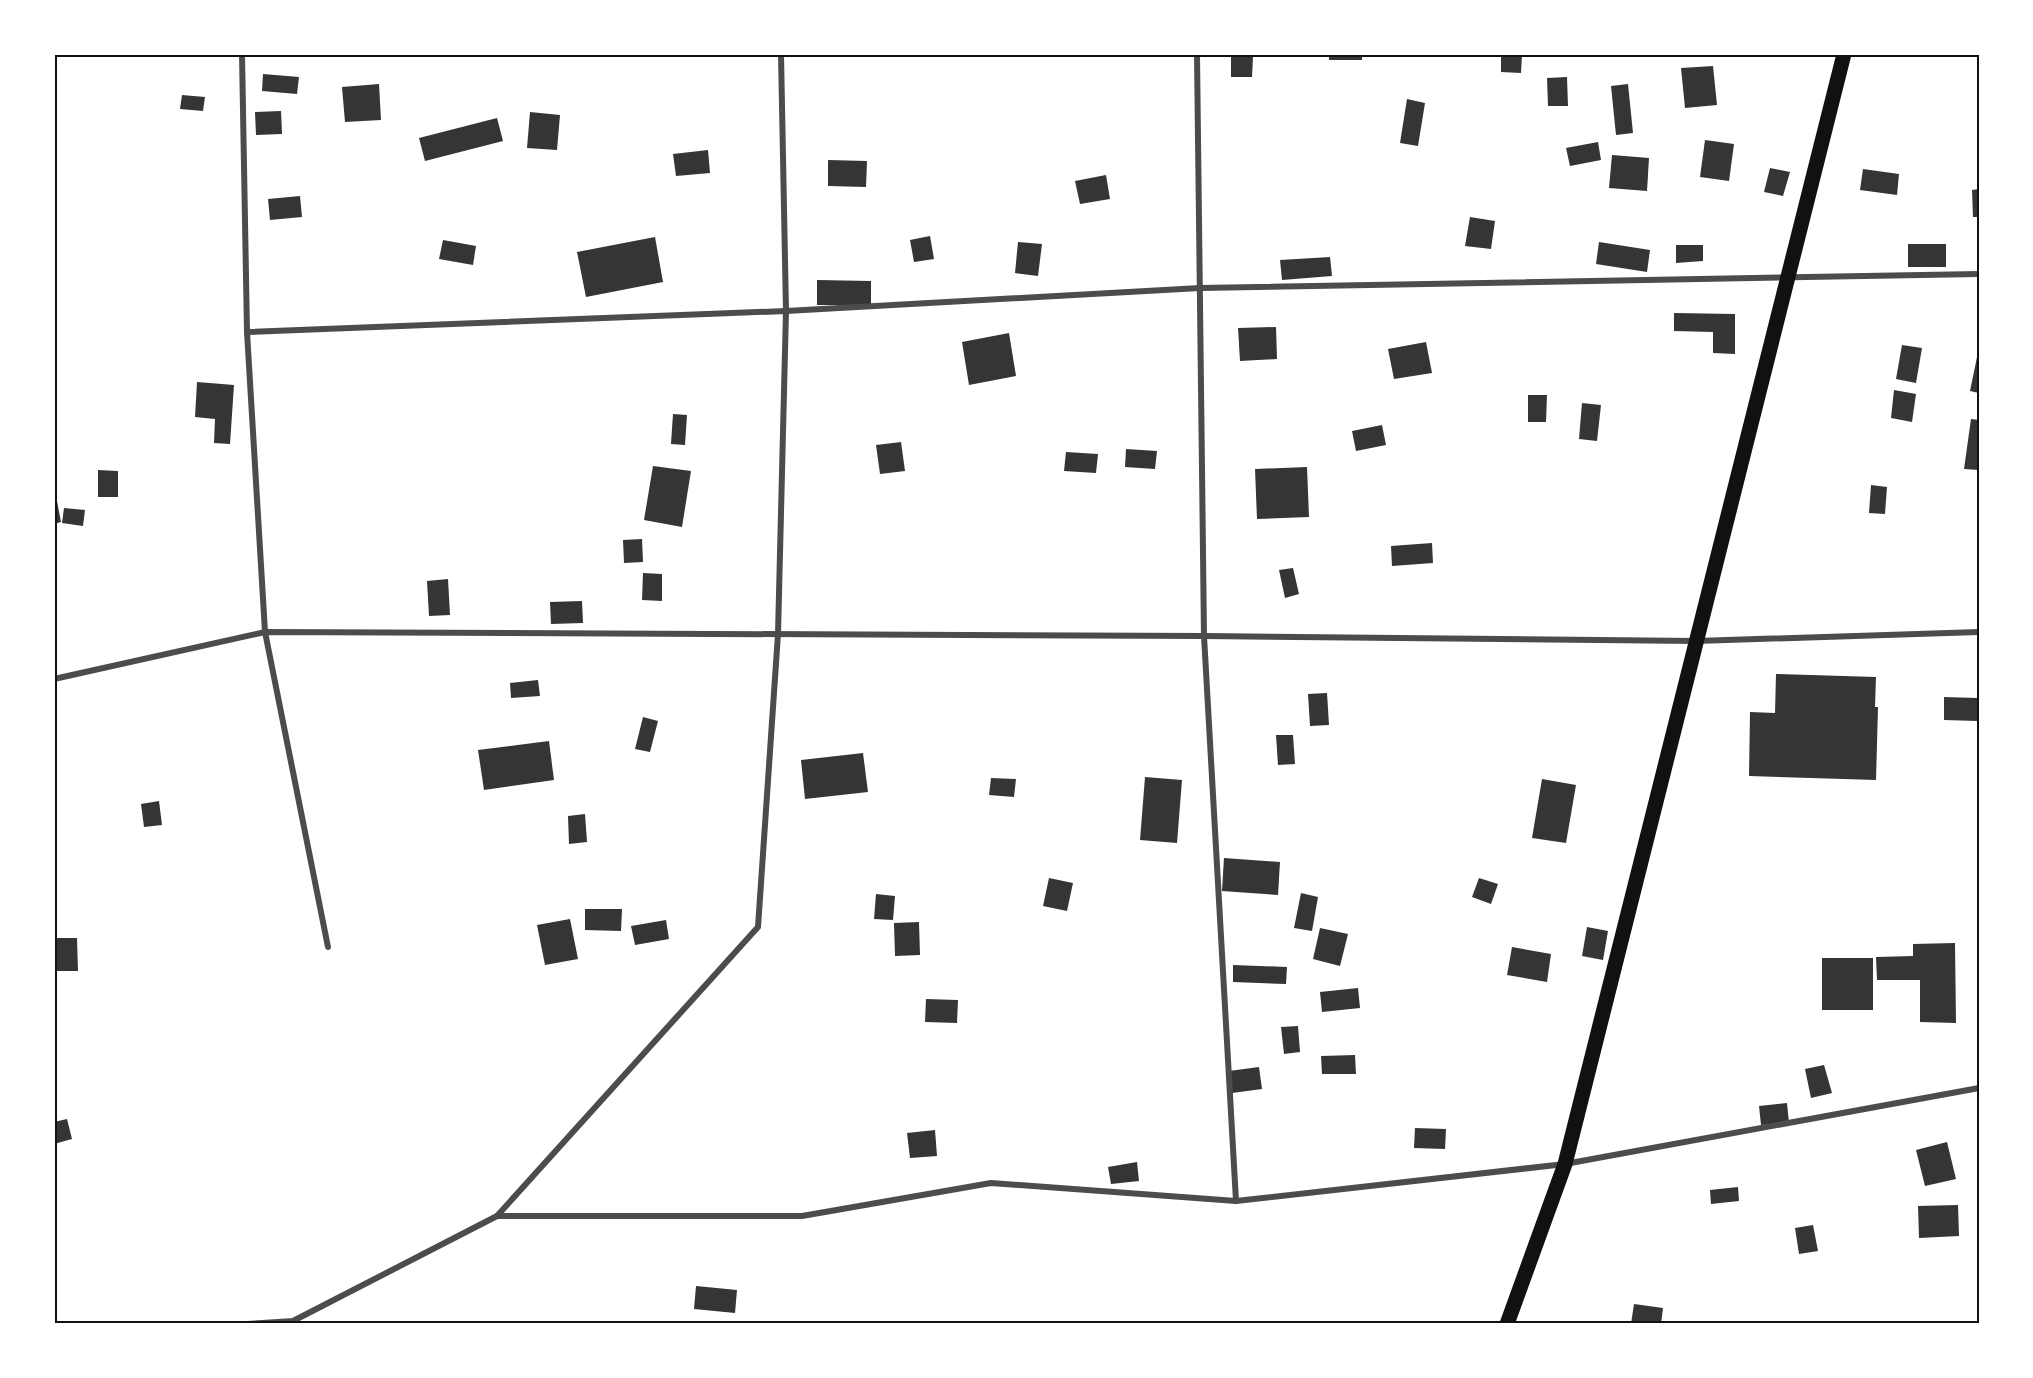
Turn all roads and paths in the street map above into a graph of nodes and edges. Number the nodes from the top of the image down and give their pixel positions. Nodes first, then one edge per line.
1 (242, 54) edge
2 (781, 54) edge
3 (1197, 54) edge
4 (1844, 54) edge
5 (1979, 274) edge
6 (1788, 278) junction
7 (1200, 288) junction
8 (786, 311) junction
9 (247, 332) junction
10 (265, 632) junction
11 (1979, 632) edge
12 (778, 634) junction
13 (1204, 636) junction
14 (1696, 641) junction
15 (54, 679) edge
16 (328, 947) dead end
17 (1979, 1089) edge
18 (1565, 1164) junction
19 (1236, 1201) junction
20 (497, 1216) junction
21 (247, 1324) edge
22 (1507, 1324) edge

1 - 9 street
2 - 8 street
3 - 7 street
4 - 6 main road
5 - 6 street
6 - 7 street
6 - 14 main road
7 - 8 street
7 - 13 street
8 - 9 street
8 - 12 street
9 - 10 street
10 - 12 street
10 - 15 street
10 - 16 street
11 - 14 street
12 - 13 street
12 - 20 street
13 - 14 street
13 - 19 street
14 - 18 main road
17 - 18 street
18 - 19 street
18 - 22 main road
19 - 20 street
20 - 21 street

